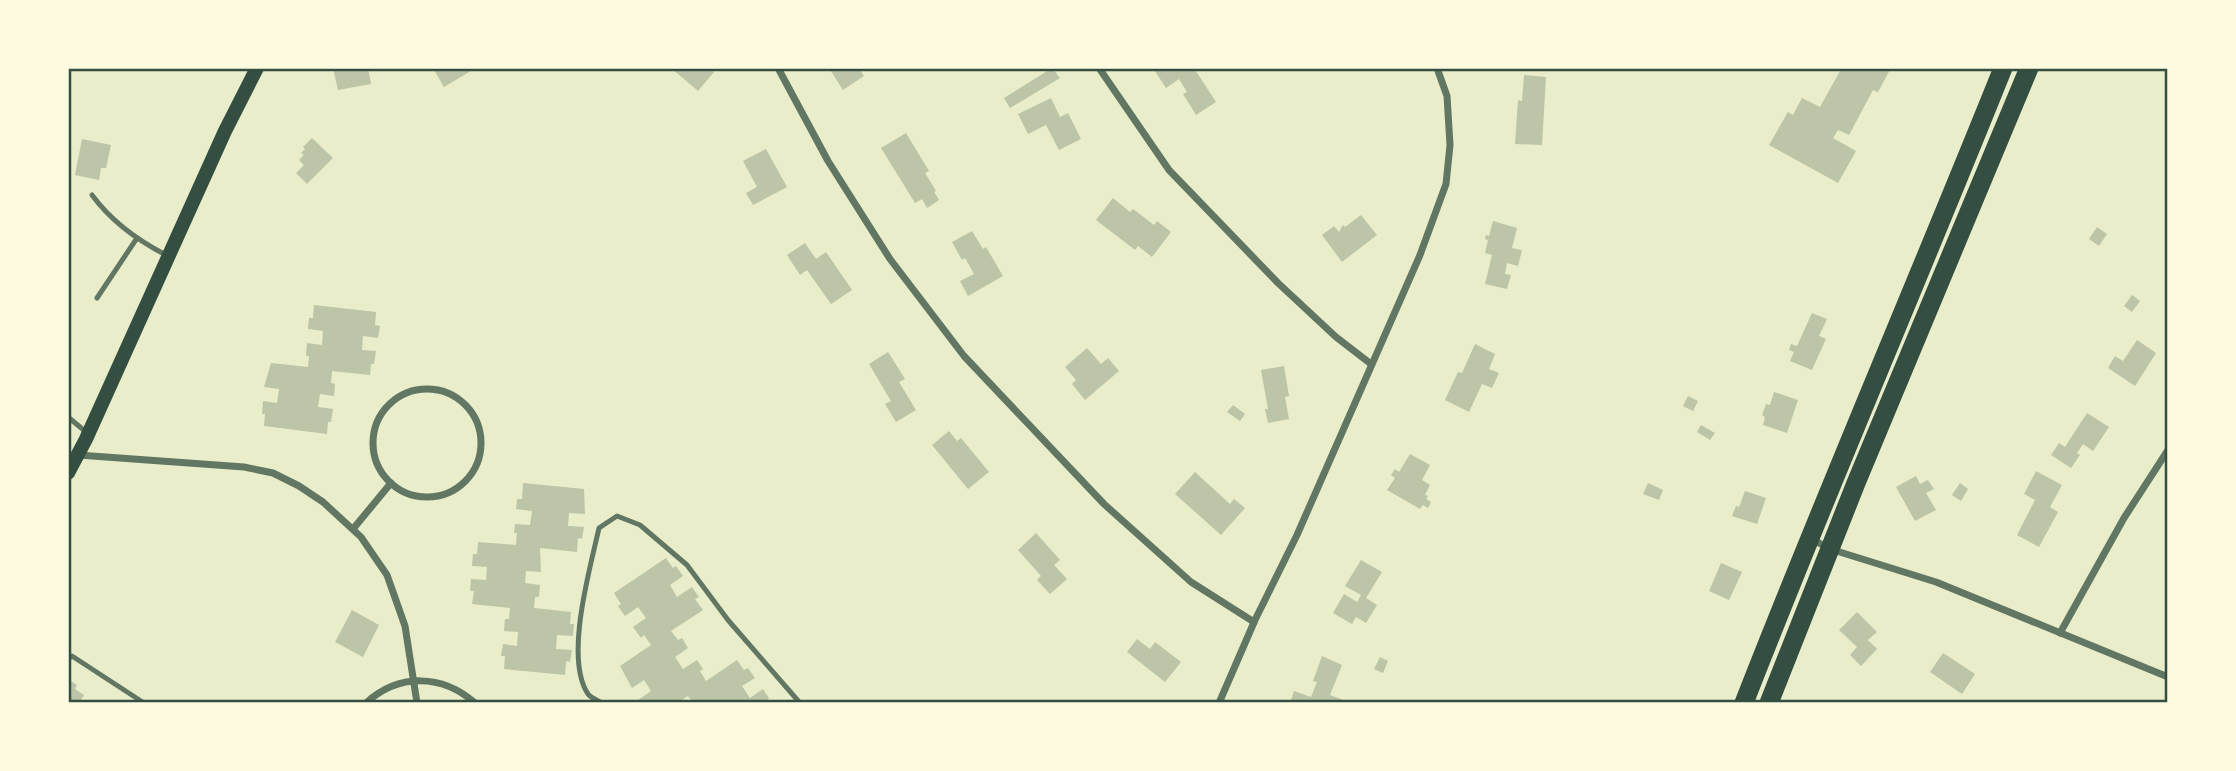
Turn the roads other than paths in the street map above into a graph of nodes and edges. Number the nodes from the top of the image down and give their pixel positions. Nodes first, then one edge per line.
1 (257, 68) edge
2 (778, 68) edge
3 (1099, 68) edge
4 (1437, 68) edge
5 (2003, 68) edge
6 (2029, 68) edge
7 (92, 195) dead end
8 (137, 238) junction
9 (169, 257) junction
10 (97, 298) dead end
11 (1371, 364) junction
12 (68, 417) edge
13 (89, 433) junction
14 (2168, 450) edge
15 (78, 455) junction
16 (68, 473) edge
17 (391, 483) junction
18 (353, 529) junction
19 (1810, 538) junction
20 (1830, 549) junction
21 (1254, 622) junction
22 (2060, 633) junction
23 (68, 659) edge
24 (2168, 677) edge
25 (413, 680) junction
26 (144, 703) edge
27 (366, 703) edge
28 (417, 703) edge
29 (475, 703) edge
30 (602, 703) edge
31 (800, 703) edge
32 (1219, 703) edge
33 (1744, 703) edge
34 (1769, 703) edge

1 - 9 main road
2 - 21 street
3 - 11 street
4 - 11 street
5 - 19 highway
6 - 20 highway
7 - 8 lane
8 - 9 lane
8 - 10 lane
9 - 13 main road
11 - 21 street
12 - 13 lane
13 - 15 main road
14 - 22 street
15 - 16 main road
15 - 18 street
17 - 17 street
17 - 18 street
18 - 25 street
19 - 20 street
19 - 33 highway
20 - 22 street
20 - 34 highway
21 - 32 street
22 - 24 street
23 - 26 lane
25 - 27 street
25 - 28 street
25 - 29 street
30 - 31 lane

